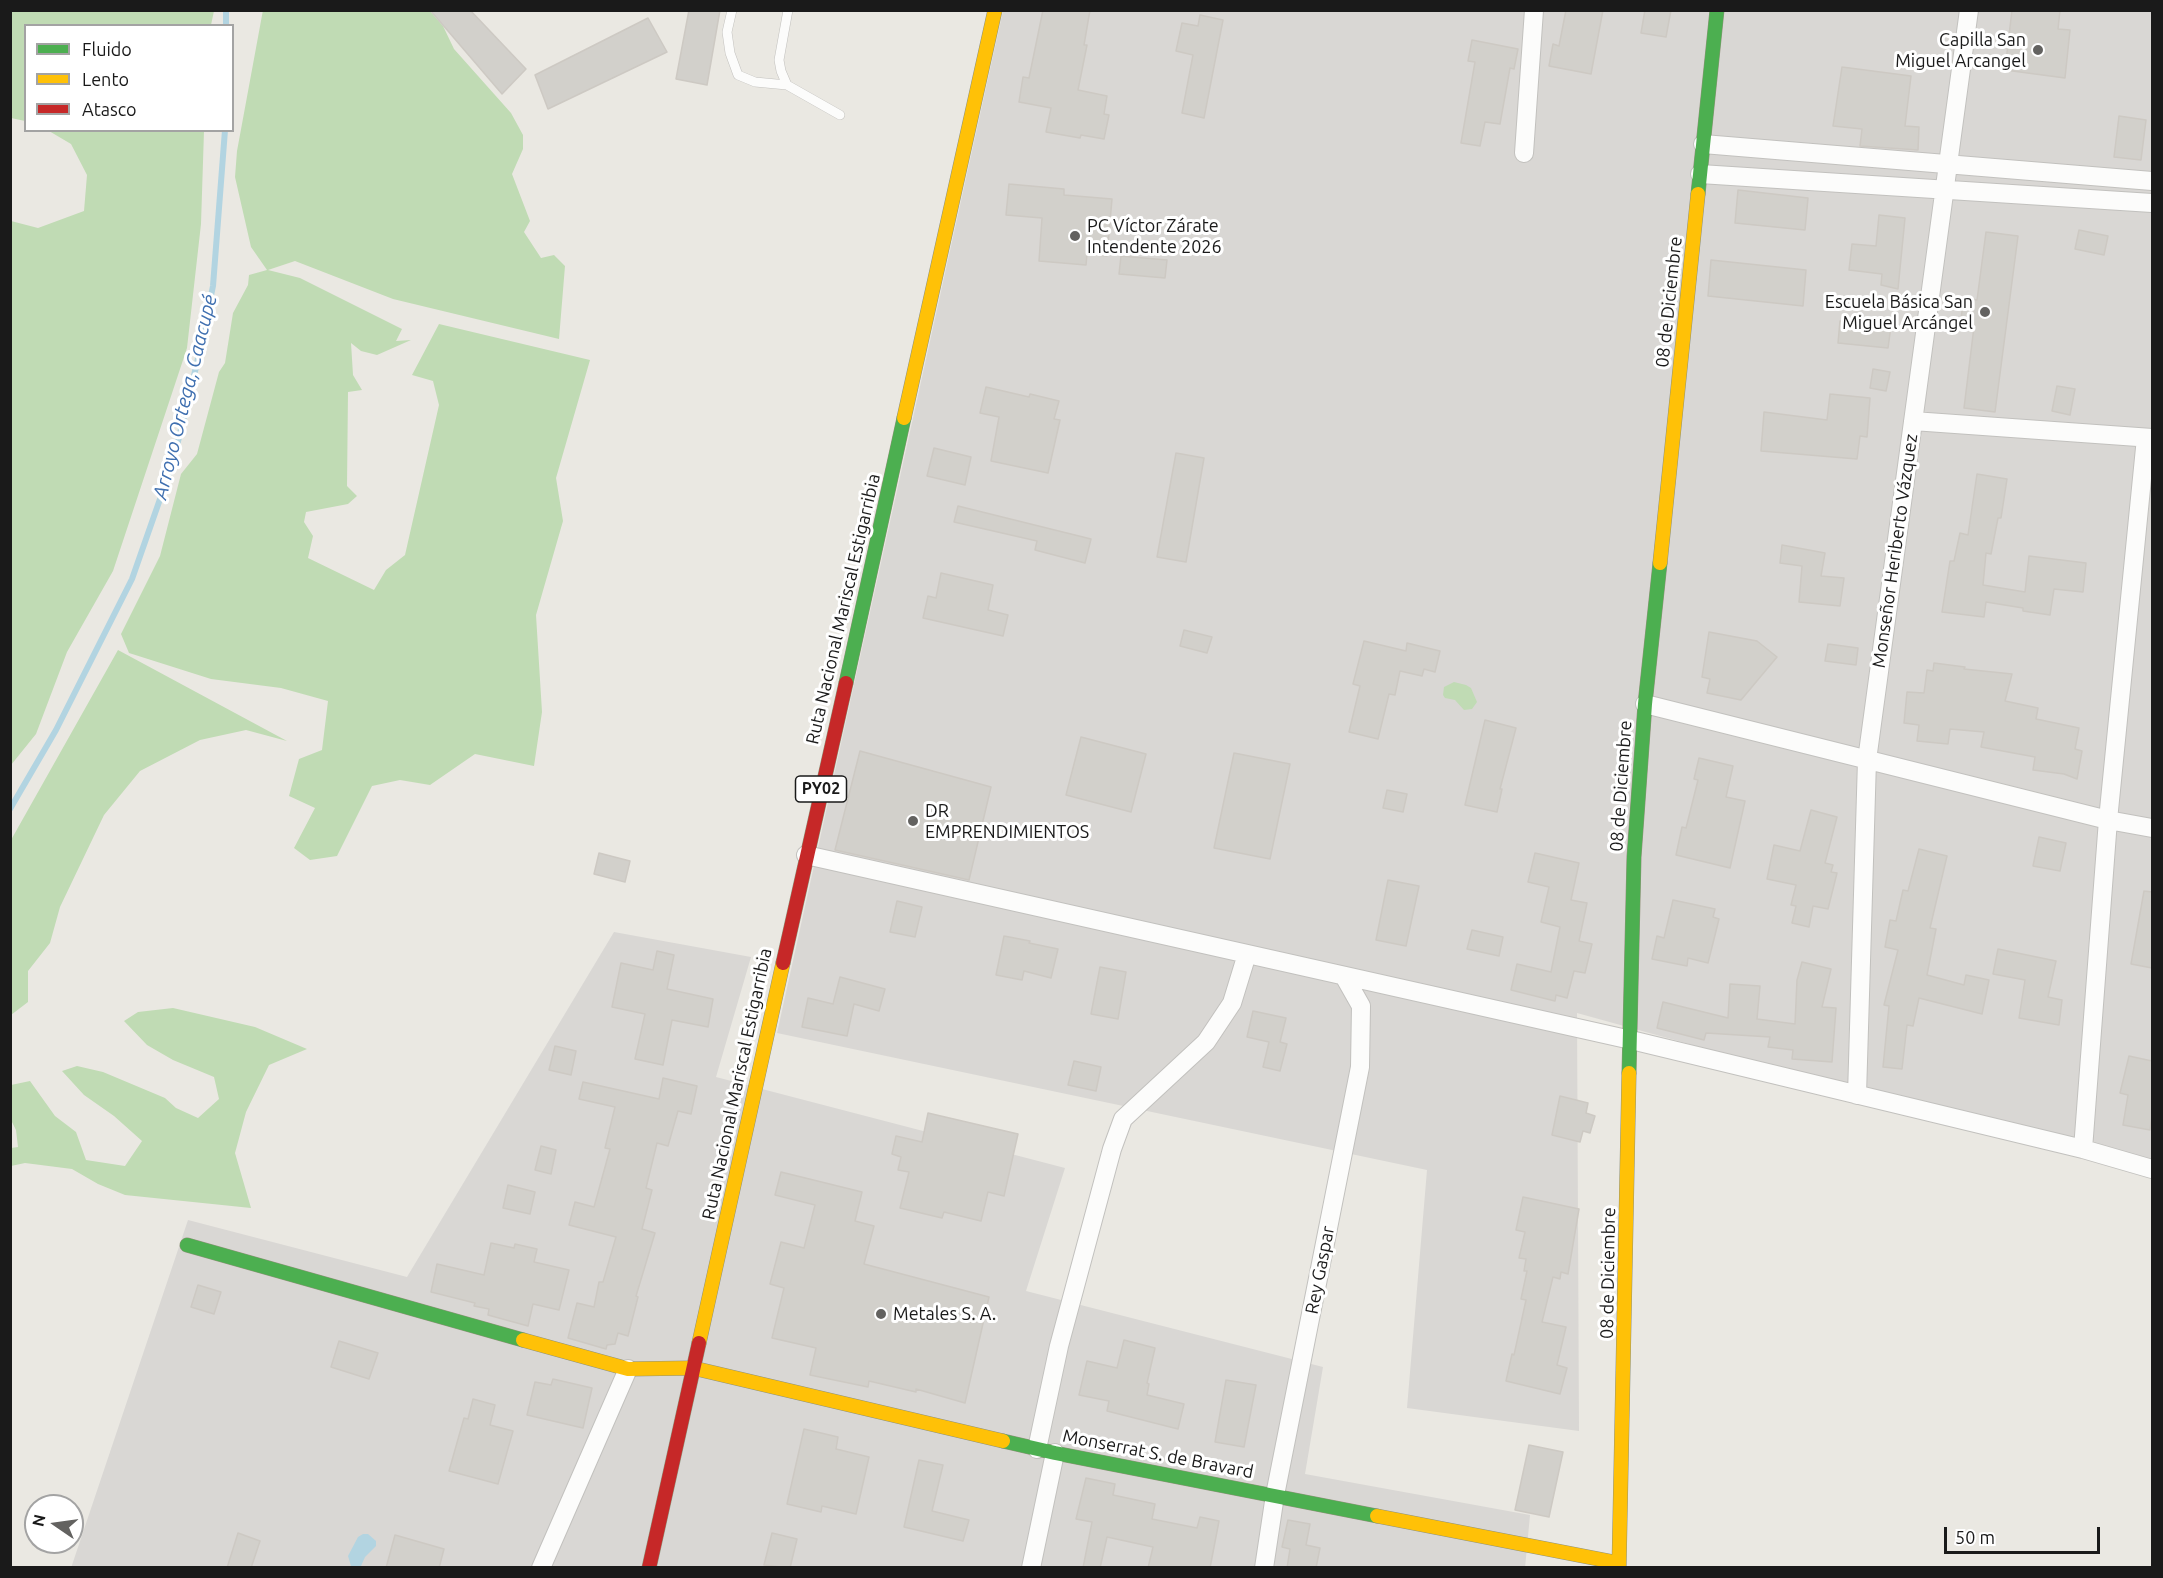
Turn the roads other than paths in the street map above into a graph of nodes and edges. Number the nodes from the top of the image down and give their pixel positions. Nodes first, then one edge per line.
1 (732, 10) edge
2 (788, 10) edge
3 (995, 10) edge
4 (1534, 10) edge
5 (1717, 10) edge
6 (1969, 10) edge
7 (787, 85) junction
8 (840, 115) dead end
9 (1703, 144) junction
10 (1524, 153) dead end
11 (1948, 165) junction
12 (1700, 174) junction
13 (2152, 181) edge
14 (1945, 190) junction
15 (2152, 203) edge
16 (1913, 421) junction
17 (2149, 438) edge
18 (1646, 704) junction
19 (1867, 760) junction
20 (2108, 820) junction
21 (2152, 828) edge
22 (806, 855) junction
23 (1247, 954) junction
24 (1344, 976) junction
25 (1631, 1040) junction
26 (1857, 1095) junction
27 (2083, 1149) junction
28 (2152, 1169) edge
29 (187, 1245) dead end
30 (693, 1368) junction
31 (628, 1369) junction
32 (1037, 1449) junction
33 (1055, 1453) junction
34 (1275, 1495) junction
35 (1619, 1565) edge
36 (541, 1568) edge
37 (649, 1568) edge
38 (1031, 1568) edge
39 (1264, 1568) edge

1 - 7 lane
2 - 7 lane
3 - 22 street, Ruta Nacional Mariscal Estigarribia / PY02
4 - 10 street
5 - 9 street, 08 de Diciembre
6 - 11 street, Monseñor Heriberto Vázquez
7 - 8 lane
9 - 11 street
9 - 12 street, 08 de Diciembre
11 - 13 street
11 - 14 street, Monseñor Heriberto Vázquez
12 - 14 street
12 - 18 street, 08 de Diciembre
14 - 15 street
14 - 16 street, Monseñor Heriberto Vázquez
16 - 17 street
16 - 19 street, Monseñor Heriberto Vázquez
17 - 20 street
18 - 19 street
18 - 25 street, 08 de Diciembre
19 - 20 street
19 - 26 street, Monseñor Heriberto Vázquez
20 - 21 street
20 - 27 street
22 - 23 street
22 - 30 street, Ruta Nacional Mariscal Estigarribia / PY02
23 - 24 street
23 - 32 street
24 - 25 street
24 - 34 street, Rey Gaspar
25 - 26 street
25 - 35 street, 08 de Diciembre
26 - 27 street
27 - 28 street
29 - 31 street, Monserrat S. de Bravard
30 - 31 street, Monserrat S. de Bravard
30 - 32 street, Monserrat S. de Bravard
30 - 37 street, Ruta Nacional Mariscal Estigarribia / PY02
31 - 36 street
32 - 33 street, Monserrat S. de Bravard
33 - 34 street, Monserrat S. de Bravard
33 - 38 street
34 - 35 street, Monserrat S. de Bravard
34 - 39 street, Rey Gaspar

